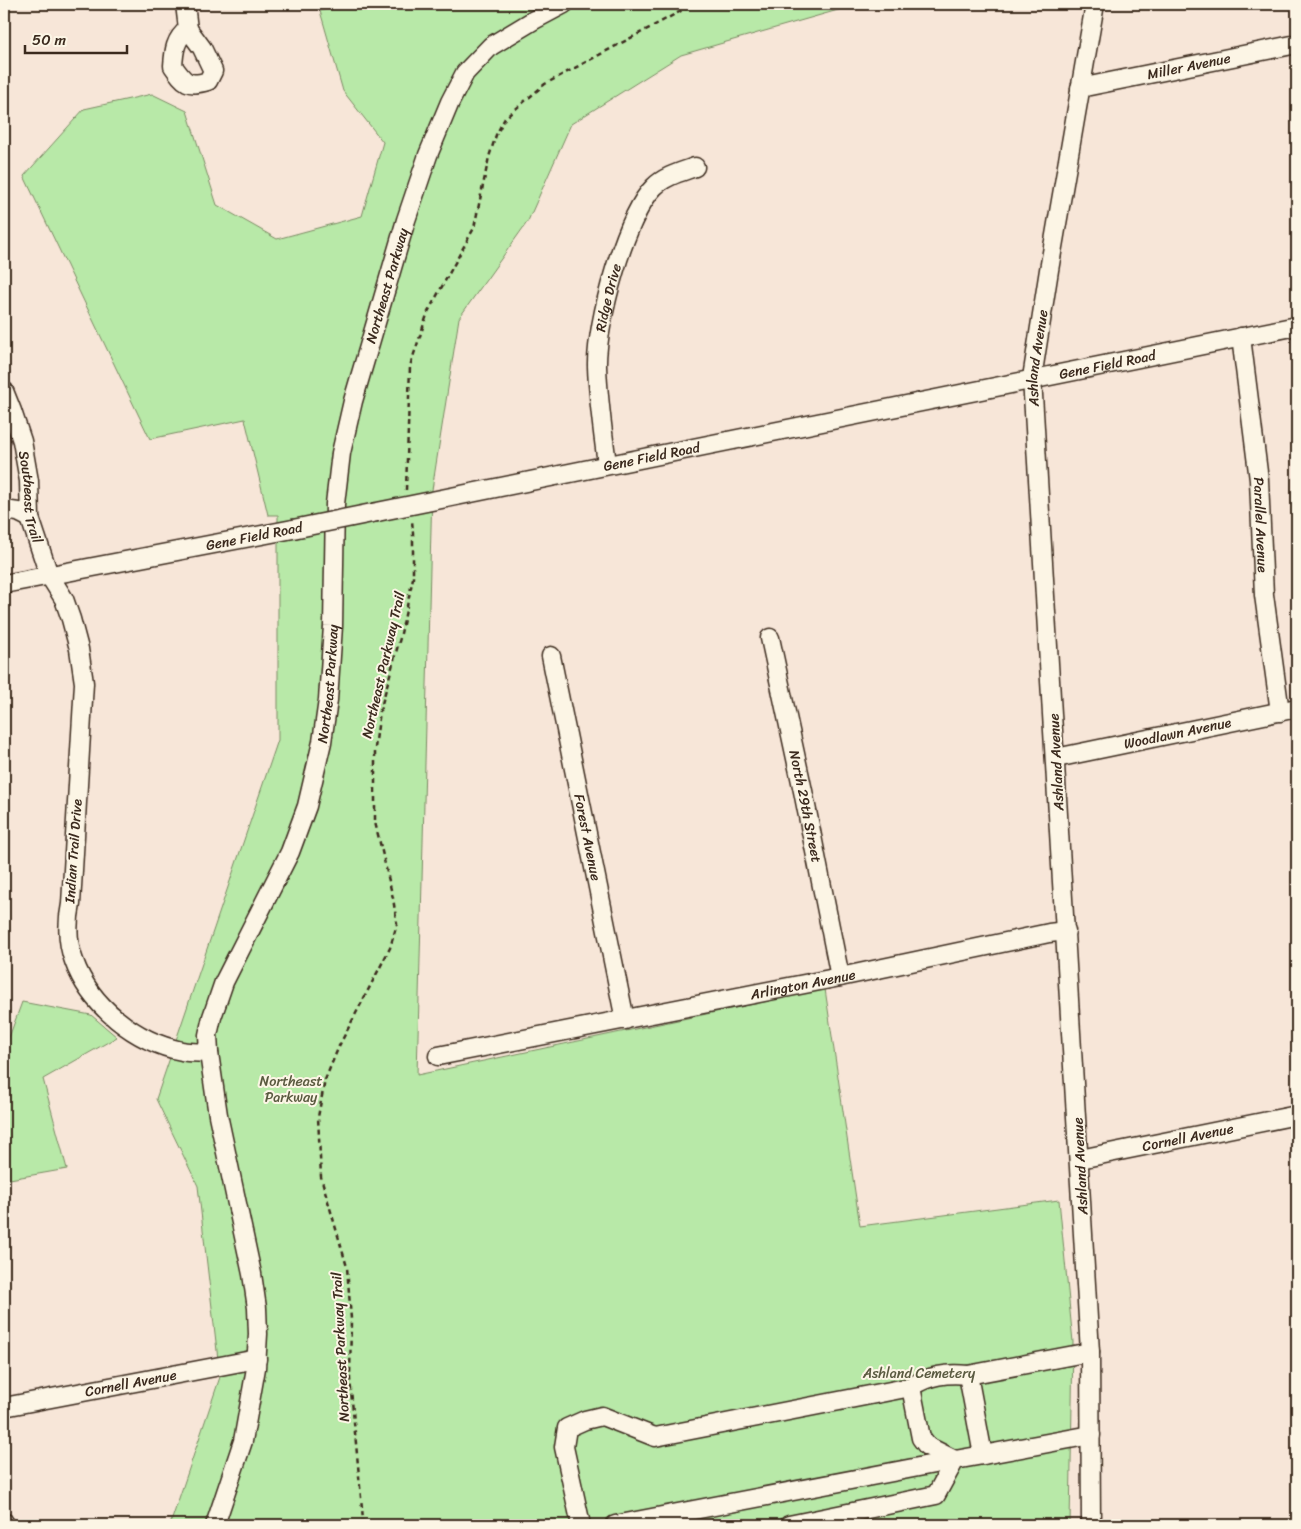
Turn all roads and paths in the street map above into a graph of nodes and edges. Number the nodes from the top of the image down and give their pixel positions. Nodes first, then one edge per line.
1 (185, 4) edge
2 (564, 4) edge
3 (694, 4) edge
4 (1095, 4) edge
5 (188, 29) dead end
6 (1297, 44) edge
7 (1080, 88) junction
8 (694, 167) dead end
9 (1297, 326) edge
10 (1241, 337) junction
11 (1032, 378) junction
12 (4, 391) edge
13 (607, 464) junction
14 (409, 505) junction
15 (4, 510) edge
16 (30, 518) junction
17 (48, 575) junction
18 (4, 584) edge
19 (770, 638) dead end
20 (551, 656) dead end
21 (1297, 708) edge
22 (1280, 712) junction
23 (1056, 758) junction
24 (1066, 931) junction
25 (840, 977) junction
26 (625, 1020) junction
27 (209, 1053) junction
28 (438, 1056) dead end
29 (1297, 1115) edge
30 (1080, 1160) junction
31 (1090, 1352) junction
32 (257, 1359) junction
33 (968, 1376) junction
34 (911, 1387) junction
35 (4, 1407) edge
36 (1091, 1435) junction
37 (983, 1455) junction
38 (955, 1460) junction
39 (215, 1525) edge
40 (362, 1525) edge
41 (581, 1525) edge
42 (614, 1525) edge
43 (788, 1525) edge
44 (1091, 1525) edge

1 - 5 street
2 - 27 street, Northeast Parkway
3 - 14 path, Northeast Parkway Trail
4 - 7 street, Ashland Avenue
6 - 7 street, Miller Avenue
7 - 11 street, Ashland Avenue
8 - 13 street, Ridge Drive
9 - 10 street, Gene Field Road
10 - 11 street, Gene Field Road
10 - 22 street, Parallel Avenue
11 - 13 street, Gene Field Road
11 - 23 street, Ashland Avenue
12 - 16 street, Southeast Trail
13 - 14 street, Gene Field Road
14 - 17 street, Gene Field Road, bridge
14 - 40 path, Northeast Parkway Trail
15 - 16 street
16 - 17 street, Southeast Trail
17 - 18 street, Gene Field Road
17 - 27 street, Indian Trail Drive
19 - 25 street, North 29th Street
20 - 26 street, Forest Avenue
21 - 22 street, Woodlawn Avenue
22 - 23 street, Woodlawn Avenue
23 - 24 street, Ashland Avenue
24 - 25 street, Arlington Avenue
24 - 30 street, Ashland Avenue
25 - 26 street, Arlington Avenue
26 - 28 street, Arlington Avenue
27 - 32 street, Northeast Parkway
29 - 30 street, Cornell Avenue
30 - 31 street, Ashland Avenue
31 - 33 street
31 - 36 street, Ashland Avenue
32 - 35 street, Cornell Avenue
32 - 39 street, Northeast Parkway
33 - 34 street
33 - 37 street
34 - 38 street
34 - 41 street
36 - 37 street
36 - 44 street, Ashland Avenue
37 - 38 street
38 - 42 street
38 - 43 street

